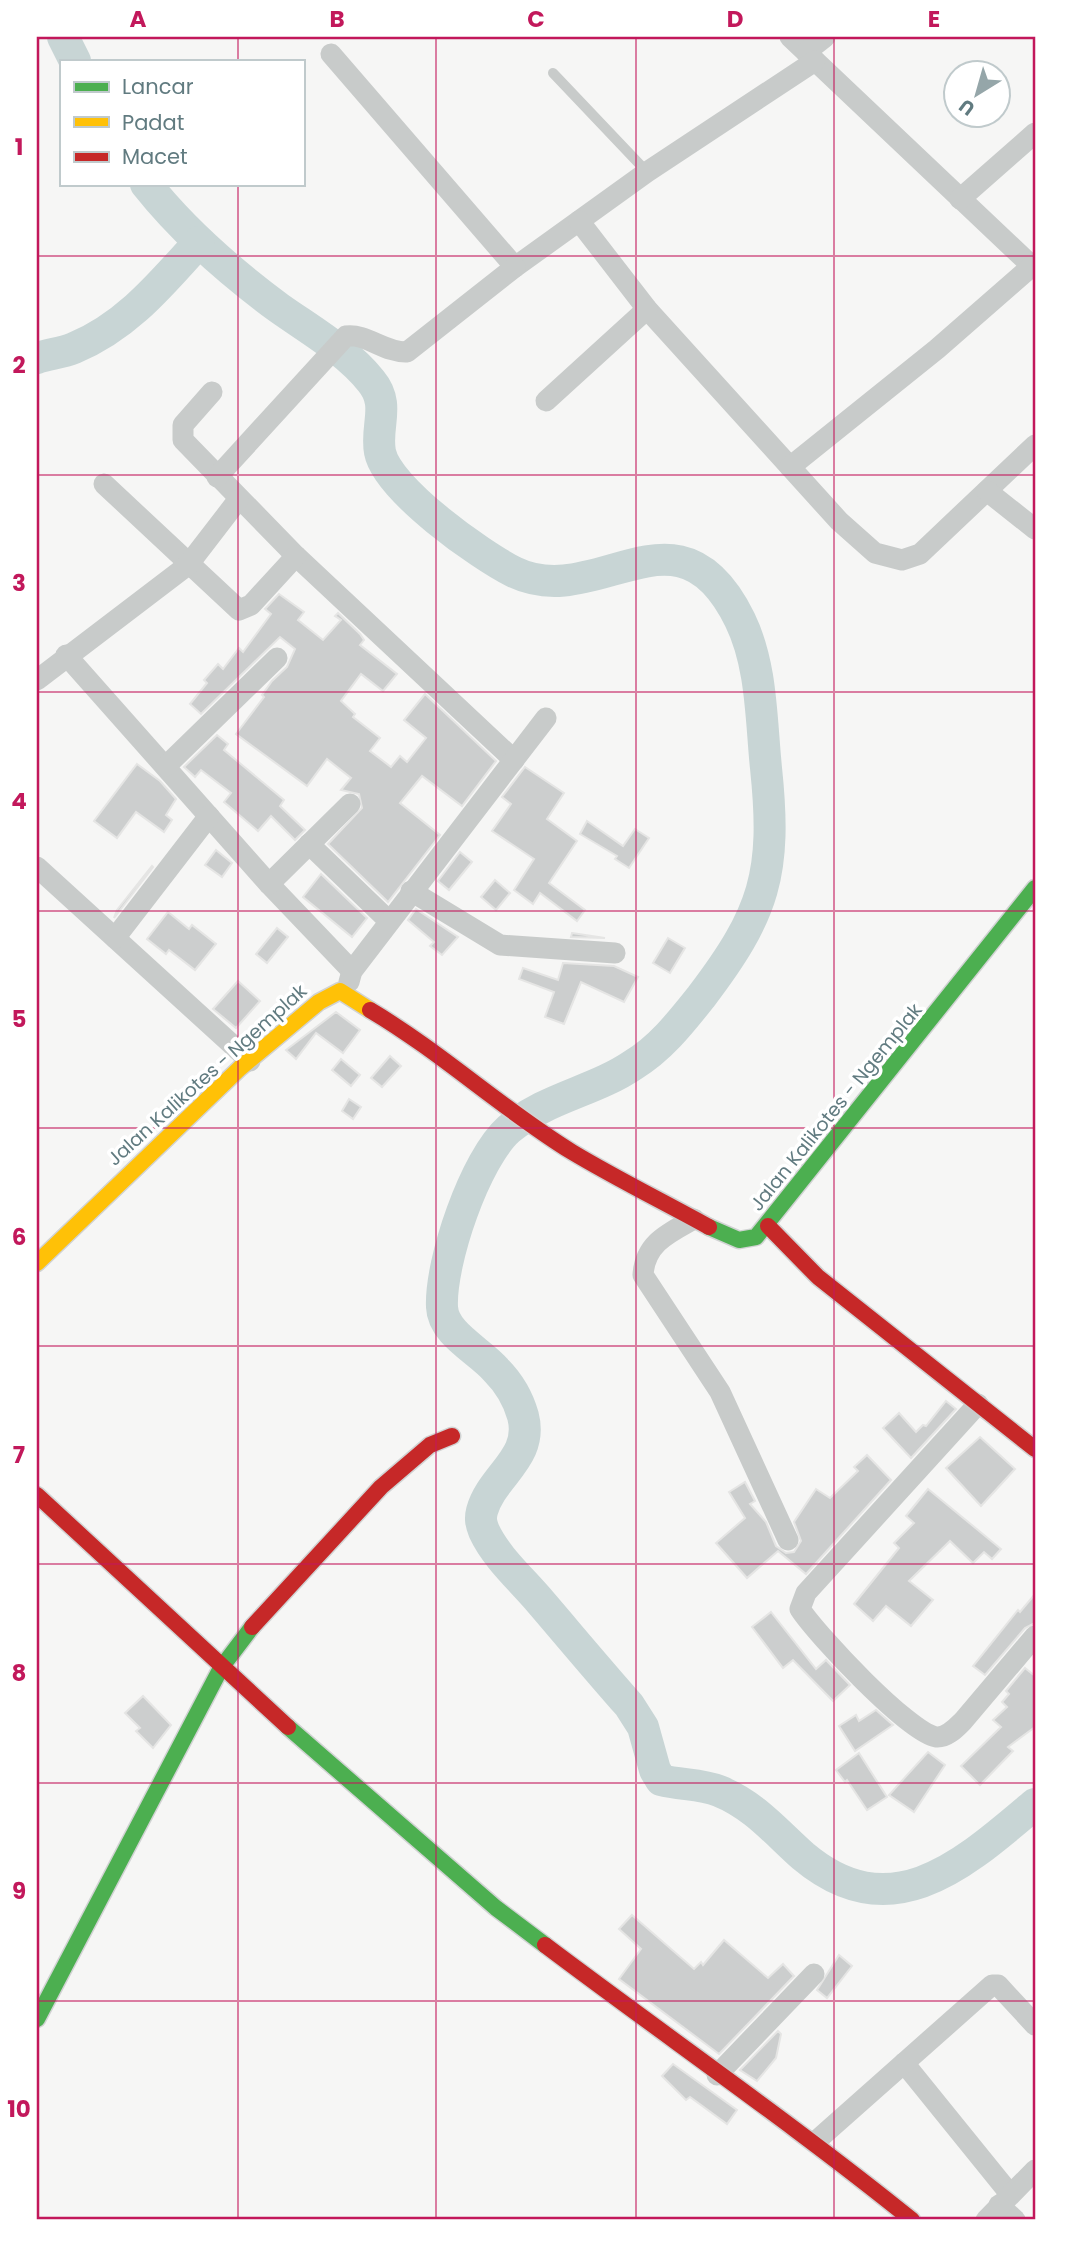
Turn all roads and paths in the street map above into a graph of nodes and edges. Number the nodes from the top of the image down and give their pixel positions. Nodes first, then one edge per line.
1 (790, 37) edge
2 (825, 37) edge
3 (331, 54) dead end
4 (811, 57) junction
5 (553, 73) dead end
6 (1035, 133) edge
7 (648, 172) junction
8 (960, 199) junction
9 (579, 221) junction
10 (514, 267) junction
11 (1034, 268) edge
12 (647, 309) junction
13 (212, 392) dead end
14 (546, 401) dead end
15 (1035, 445) edge
16 (790, 467) junction
17 (218, 477) junction
18 (104, 484) dead end
19 (987, 491) junction
20 (238, 500) junction
21 (1035, 529) edge
22 (296, 556) junction
23 (188, 565) junction
24 (66, 655) junction
25 (277, 658) dead end
26 (37, 680) edge
27 (546, 718) dead end
28 (514, 760) junction
29 (166, 766) junction
30 (350, 804) dead end
31 (209, 816) junction
32 (309, 844) junction
33 (37, 867) edge
34 (269, 884) junction
35 (1035, 888) edge
36 (411, 891) junction
37 (389, 921) junction
38 (115, 938) junction
39 (615, 953) dead end
40 (352, 971) junction
41 (347, 993) junction
42 (250, 1061) junction
43 (694, 1219) junction
44 (768, 1226) junction
45 (37, 1263) edge
46 (978, 1404) junction
47 (452, 1436) dead end
48 (1035, 1449) edge
49 (37, 1495) edge
50 (788, 1540) dead end
51 (1035, 1636) edge
52 (221, 1668) junction
53 (814, 1974) dead end
54 (37, 2019) edge
55 (1035, 2025) edge
56 (904, 2063) junction
57 (718, 2075) junction
58 (815, 2142) junction
59 (1035, 2170) edge
60 (998, 2207) edge
61 (903, 2218) edge
62 (1015, 2220) edge

1 - 4 street
2 - 4 street
3 - 10 street
4 - 7 street
4 - 8 street
5 - 7 lane
6 - 8 street
7 - 9 street
8 - 11 street
9 - 10 street
9 - 12 street
10 - 17 street
11 - 16 street
12 - 14 street
12 - 16 street
13 - 17 street
15 - 19 street
16 - 19 street
17 - 20 street
18 - 23 street
19 - 21 street
20 - 22 street
20 - 23 street
22 - 23 street
22 - 28 street
23 - 24 street
24 - 26 street
24 - 29 street
25 - 29 street
27 - 28 street
28 - 36 street
29 - 31 street
30 - 32 street
31 - 34 street
31 - 38 street
32 - 34 street
32 - 37 street
33 - 38 street
34 - 40 street
35 - 44 street, Jalan Kalikotes - Ngemplak
36 - 37 street
36 - 39 street
37 - 40 street
38 - 42 street
40 - 41 street
41 - 42 street, Jalan Kalikotes - Ngemplak
41 - 43 street, Jalan Kalikotes - Ngemplak
42 - 45 street, Jalan Kalikotes - Ngemplak
43 - 44 street, Jalan Kalikotes - Ngemplak
43 - 50 street
44 - 46 street
46 - 48 street
46 - 51 street
47 - 52 street
49 - 52 street
52 - 54 street
52 - 57 street
53 - 57 street
55 - 56 street
56 - 58 street
56 - 60 street
57 - 58 street
58 - 61 street
59 - 60 street
60 - 62 street

